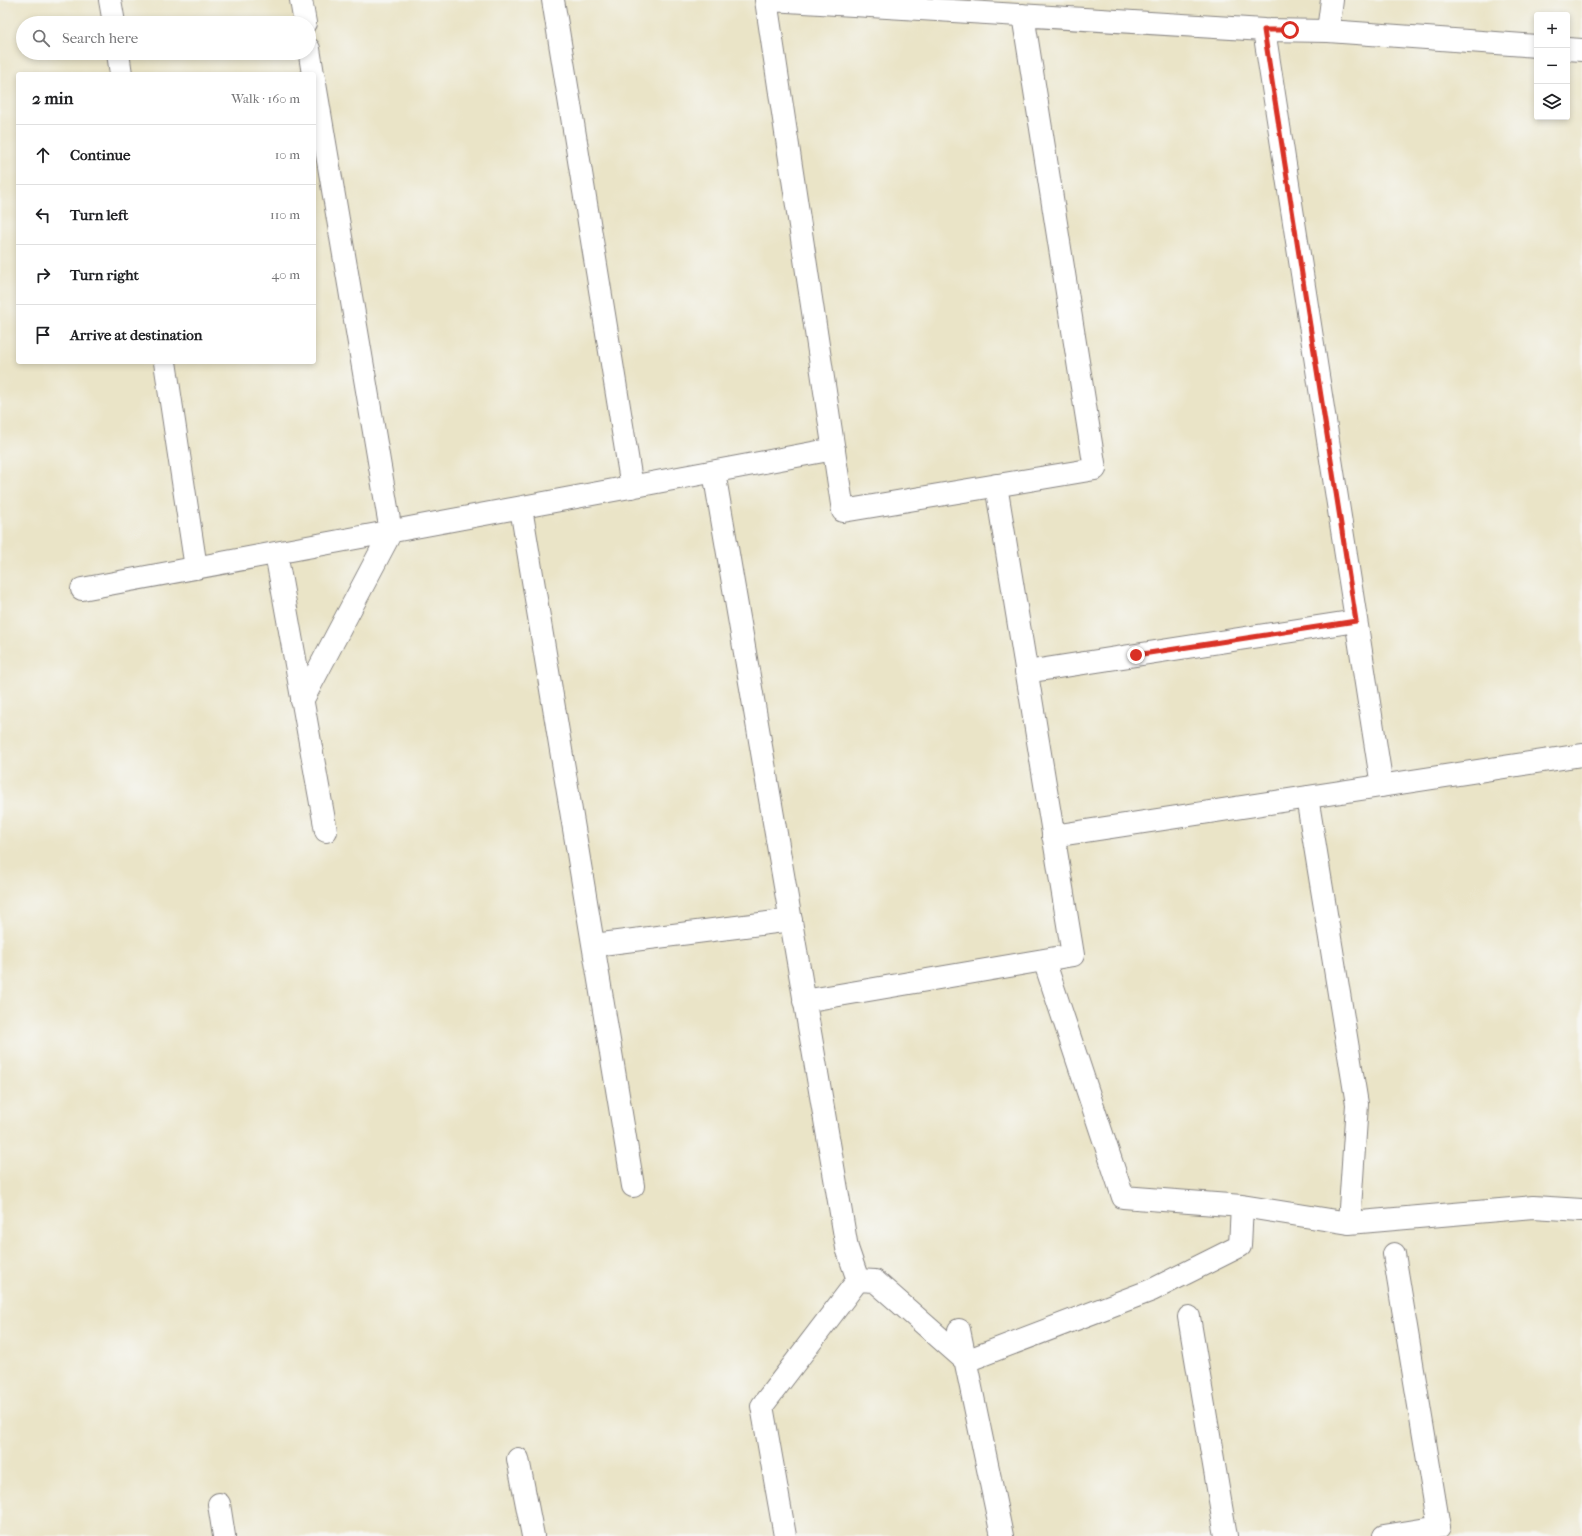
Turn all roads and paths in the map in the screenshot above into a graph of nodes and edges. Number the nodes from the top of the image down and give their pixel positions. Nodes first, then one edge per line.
1 (110, 0) edge
2 (301, 0) edge
3 (553, 0) edge
4 (766, 0) edge
5 (772, 0) edge
6 (1332, 0) edge
7 (855, 2) edge
8 (1094, 10) edge
9 (1023, 15) junction
10 (113, 16) edge
11 (304, 16) edge
12 (1264, 30) junction
13 (1328, 31) junction
14 (1534, 46) edge
15 (1570, 49) edge
16 (1582, 50) edge
17 (119, 60) edge
18 (311, 60) edge
19 (122, 72) edge
20 (313, 72) edge
21 (316, 90) edge
22 (165, 364) edge
23 (834, 449) junction
24 (714, 472) junction
25 (996, 485) junction
26 (632, 487) junction
27 (521, 508) junction
28 (391, 532) junction
29 (276, 553) junction
30 (196, 568) junction
31 (82, 589) dead end
32 (1356, 621) junction
33 (1026, 672) junction
34 (302, 701) junction
35 (1582, 755) edge
36 (1382, 786) junction
37 (1307, 797) junction
38 (326, 831) dead end
39 (1053, 836) junction
40 (790, 920) junction
41 (594, 945) junction
42 (1044, 960) junction
43 (804, 1001) junction
44 (633, 1186) dead end
45 (1242, 1206) junction
46 (1582, 1210) edge
47 (1349, 1223) junction
48 (1394, 1254) dead end
49 (858, 1280) junction
50 (1189, 1318) dead end
51 (960, 1330) dead end
52 (966, 1361) junction
53 (518, 1460) dead end
54 (219, 1504) dead end
55 (224, 1536) edge
56 (533, 1536) edge
57 (785, 1536) edge
58 (1002, 1536) edge
59 (1226, 1536) edge
60 (1384, 1536) edge

1 - 10 street
2 - 11 street
3 - 26 street
4 - 23 street
5 - 7 street
6 - 13 street
7 - 9 street
8 - 9 street
8 - 12 street
9 - 25 street
12 - 13 street
12 - 32 street
13 - 14 street
15 - 16 street
17 - 19 street
18 - 20 street
21 - 28 street
22 - 30 street
23 - 24 street
23 - 25 street
24 - 26 street
24 - 40 street
25 - 33 street
26 - 27 street
27 - 28 street
27 - 41 street
28 - 29 street
28 - 34 street
29 - 30 street
29 - 34 street
30 - 31 street
32 - 33 street
32 - 36 street
33 - 39 street
34 - 38 street
35 - 36 street
36 - 37 street
37 - 39 street
37 - 47 street
39 - 42 street
40 - 41 street
40 - 43 street
41 - 44 street
42 - 43 street
42 - 45 street
43 - 49 street
45 - 47 street
45 - 52 street
46 - 47 street
48 - 60 street
49 - 52 street
49 - 57 street
50 - 59 street
51 - 52 street
52 - 58 street
53 - 56 street
54 - 55 street

